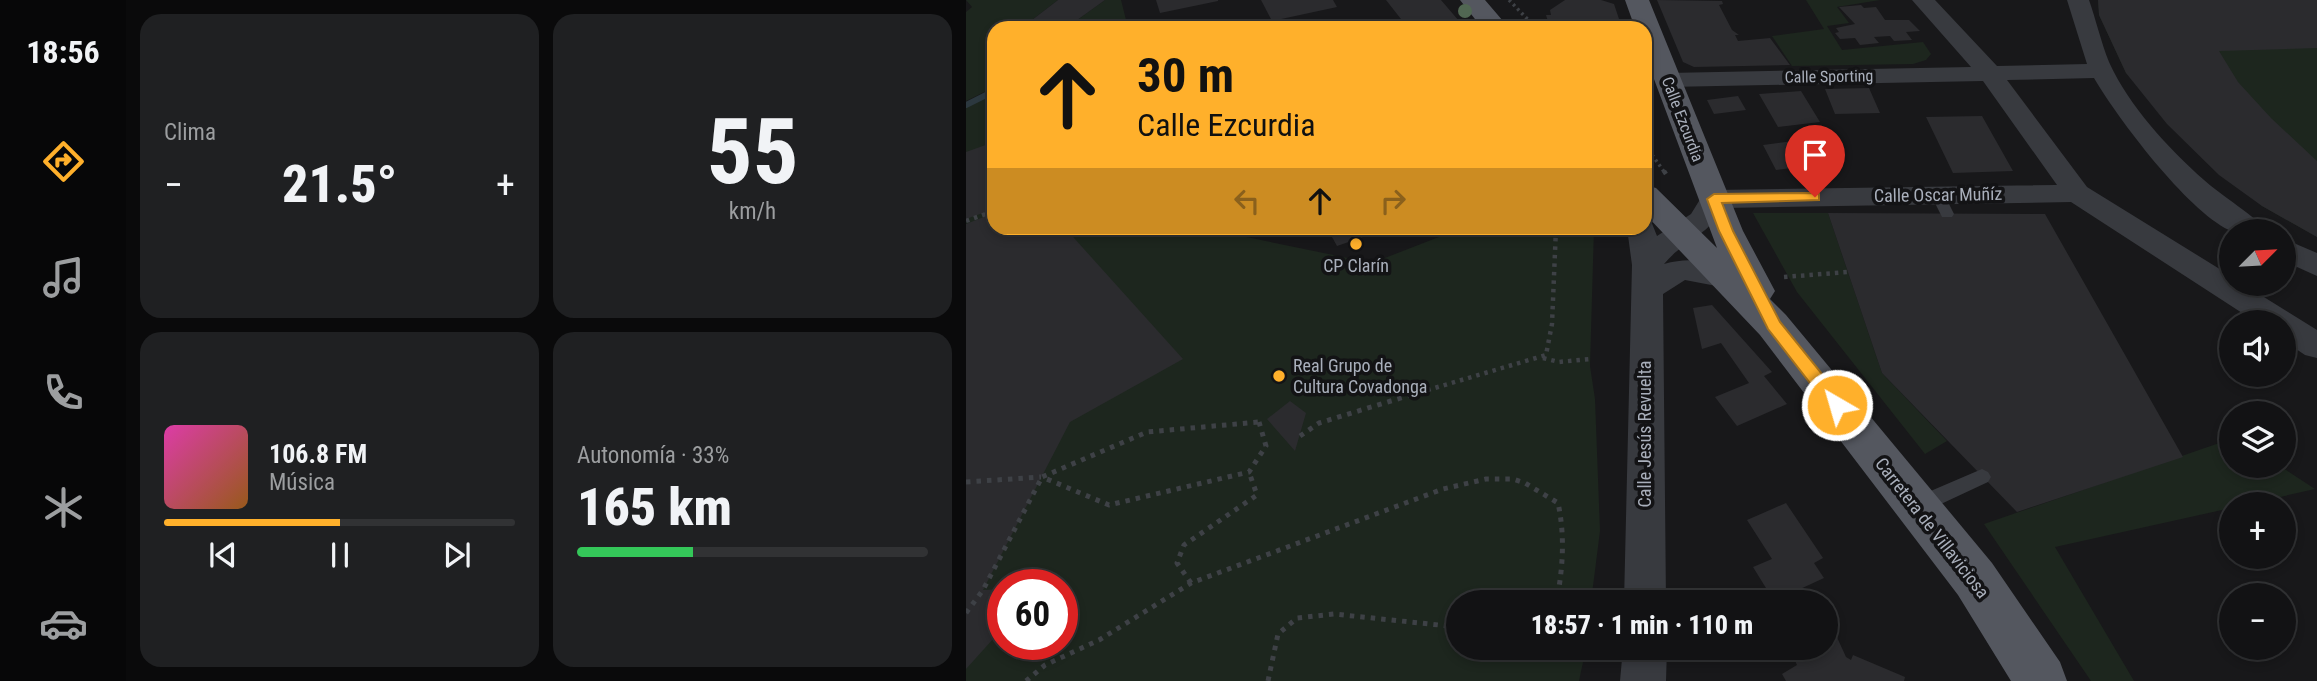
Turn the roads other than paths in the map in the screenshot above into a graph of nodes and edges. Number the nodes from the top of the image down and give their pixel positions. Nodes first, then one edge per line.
1 (1472, 0) edge
2 (1637, 0) edge
3 (1923, 0) edge
4 (2078, 0) edge
5 (1490, 21) edge
6 (1645, 21) edge
7 (1951, 30) junction
8 (1652, 39) edge
9 (2102, 71) junction
10 (1989, 72) junction
11 (1933, 74) junction
12 (1668, 80) junction
13 (1652, 191) edge
14 (2077, 193) junction
15 (1714, 199) junction
16 (1652, 202) edge
17 (2229, 219) edge
18 (1685, 234) junction
19 (1642, 235) edge
20 (2296, 255) edge
21 (2317, 266) edge
22 (1727, 277) junction
23 (1647, 278) junction
24 (2262, 310) edge
25 (1773, 325) junction
26 (2296, 332) edge
27 (2317, 346) edge
28 (1982, 477) dead end
29 (1916, 506) junction
30 (1645, 590) edge
31 (1644, 660) edge
32 (1643, 681) edge
33 (2040, 681) edge

1 - 5 main road
2 - 6 main road, Calle Ezcurdia
3 - 7 street
4 - 9 street
7 - 10 street
7 - 11 street
8 - 12 main road, Calle Ezcurdia
9 - 10 street, Calle Sporting
9 - 17 street
10 - 11 street, Calle Sporting
10 - 14 street
11 - 12 street, Calle Sporting
12 - 15 main road, Calle Ezcurdia
13 - 15 main road
14 - 15 street, Calle Oscar Muñíz
14 - 24 street
15 - 18 street
15 - 25 main road, Calle Ezcurdia
16 - 18 main road, Carretera de Villaviciosa
18 - 22 main road, Carretera de Villaviciosa
18 - 23 street
19 - 23 street, Calle Jesús Revuelta
20 - 21 street
22 - 23 street
22 - 25 main road, Carretera de Villaviciosa
23 - 30 street, Calle Jesús Revuelta
25 - 29 main road, Carretera de Villaviciosa
26 - 27 street
28 - 29 lane
29 - 33 main road, Carretera de Villaviciosa
31 - 32 street

